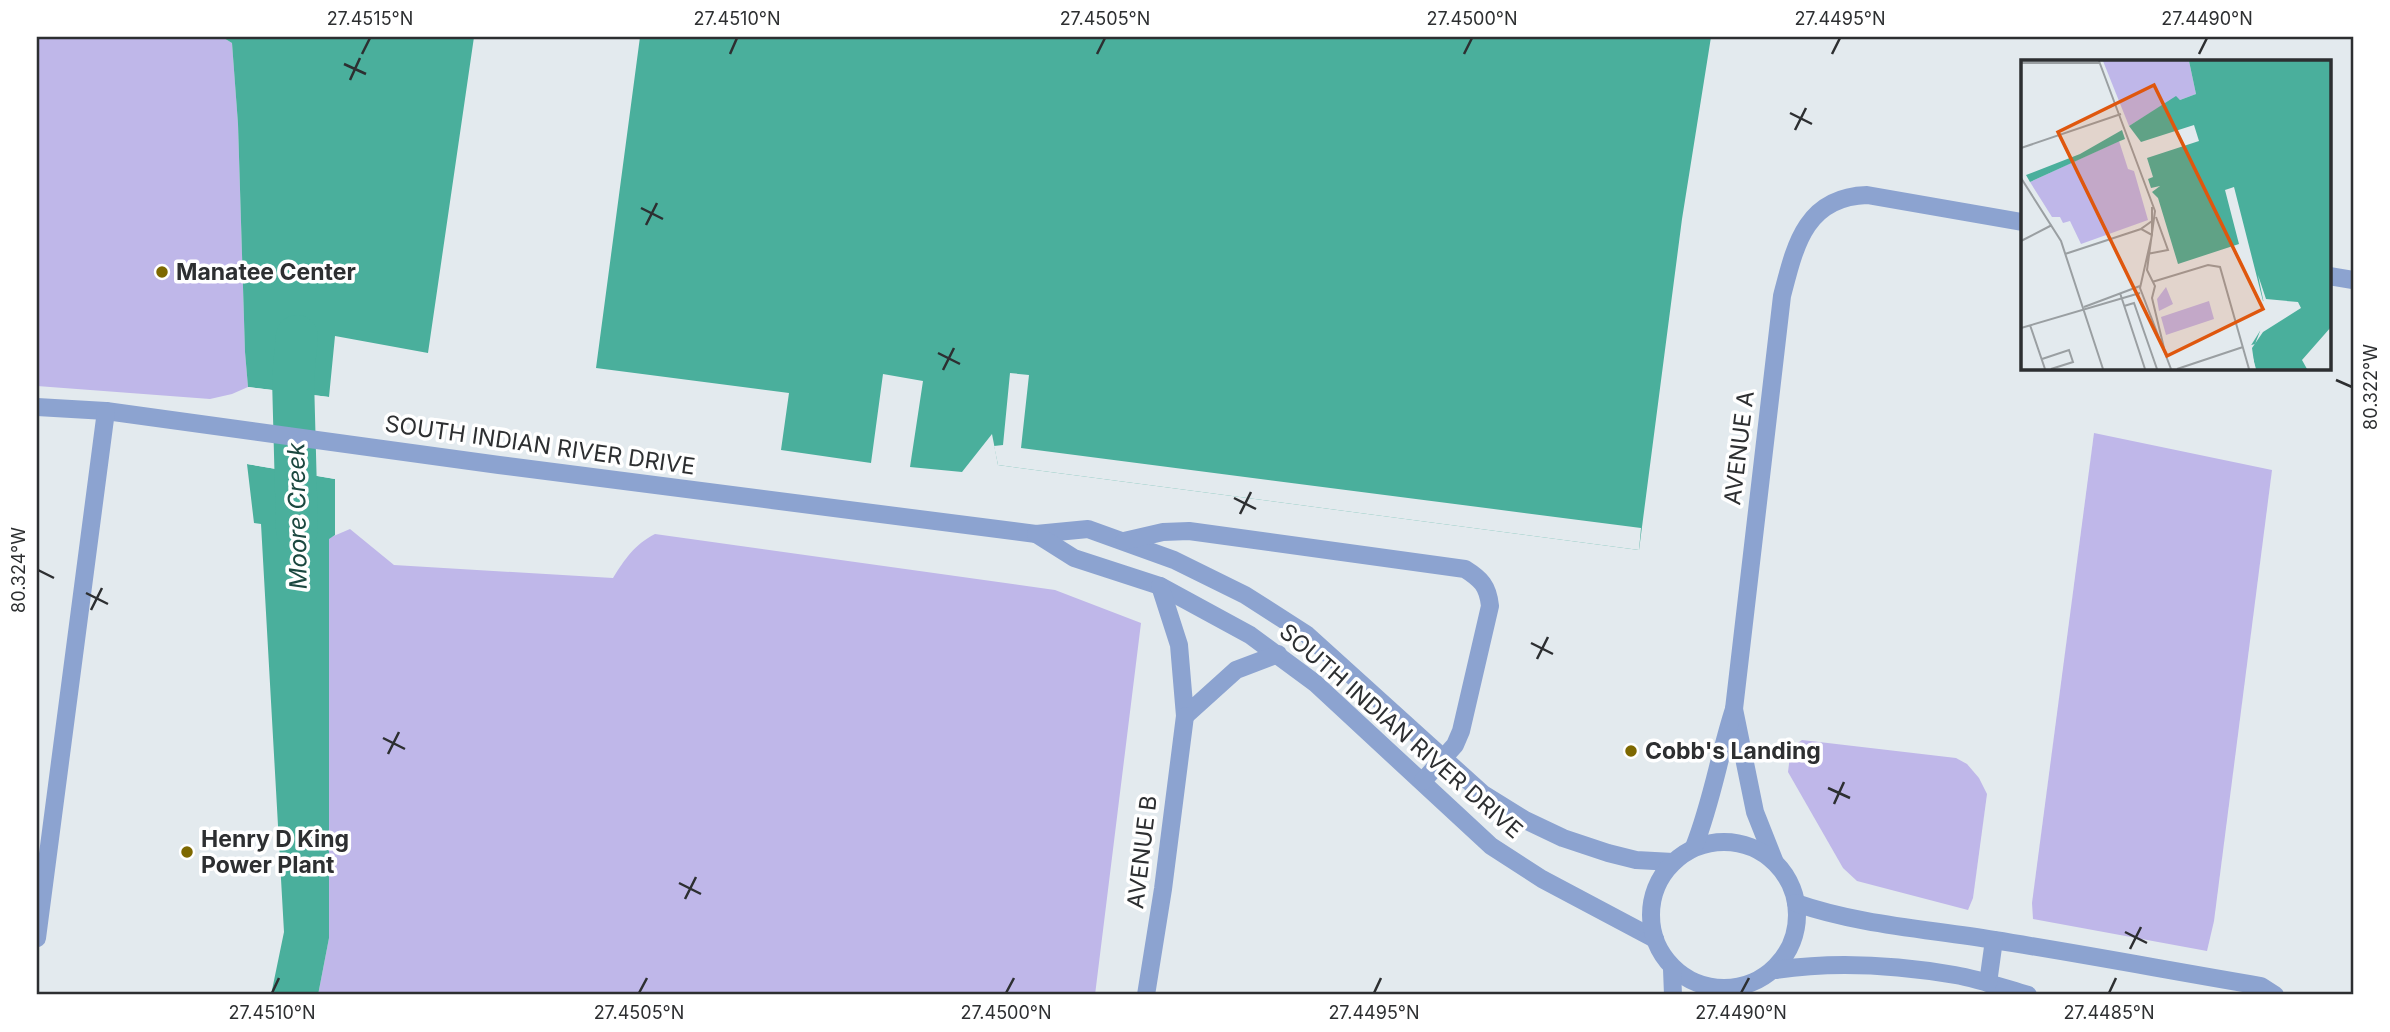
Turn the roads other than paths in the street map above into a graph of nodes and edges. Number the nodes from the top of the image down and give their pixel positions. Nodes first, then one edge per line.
1 (2021, 222) edge
2 (2330, 276) edge
3 (2353, 280) edge
4 (37, 407) edge
5 (106, 411) junction
6 (1036, 534) junction
7 (1124, 541) junction
8 (1160, 586) junction
9 (1278, 654) junction
10 (1734, 709) junction
11 (1185, 716) junction
12 (1444, 758) junction
13 (1423, 781) junction
14 (1693, 847) junction
15 (1774, 860) junction
16 (1673, 862) junction
17 (1796, 903) junction
18 (37, 938) edge
19 (1655, 939) junction
20 (1994, 940) junction
21 (1672, 969) junction
22 (1776, 970) junction
23 (1988, 984) junction
24 (1732, 993) edge
25 (1146, 995) edge
26 (1673, 995) edge
27 (2028, 995) edge
28 (2274, 995) edge

1 - 10 street, AVENUE A
2 - 3 street
4 - 5 street, SOUTH INDIAN RIVER DRIVE
5 - 6 street, SOUTH INDIAN RIVER DRIVE
5 - 18 street
6 - 7 street, SOUTH INDIAN RIVER DRIVE
6 - 8 street, SOUTH INDIAN RIVER DRIVE
7 - 12 street, SOUTH INDIAN RIVER DRIVE
7 - 12 street
8 - 9 street, SOUTH INDIAN RIVER DRIVE
8 - 11 street, AVENUE B
9 - 11 street
9 - 13 street, SOUTH INDIAN RIVER DRIVE
10 - 14 street, AVENUE A
10 - 15 street, AVENUE A
11 - 25 street, AVENUE B
12 - 13 street
12 - 16 street, SOUTH INDIAN RIVER DRIVE
13 - 19 street, SOUTH INDIAN RIVER DRIVE
14 - 15 street
14 - 16 street
15 - 17 street
16 - 19 street
17 - 20 street
17 - 22 street
19 - 21 street
20 - 23 street
20 - 28 street
21 - 24 street
21 - 26 street
22 - 23 street
22 - 24 street
23 - 27 street

